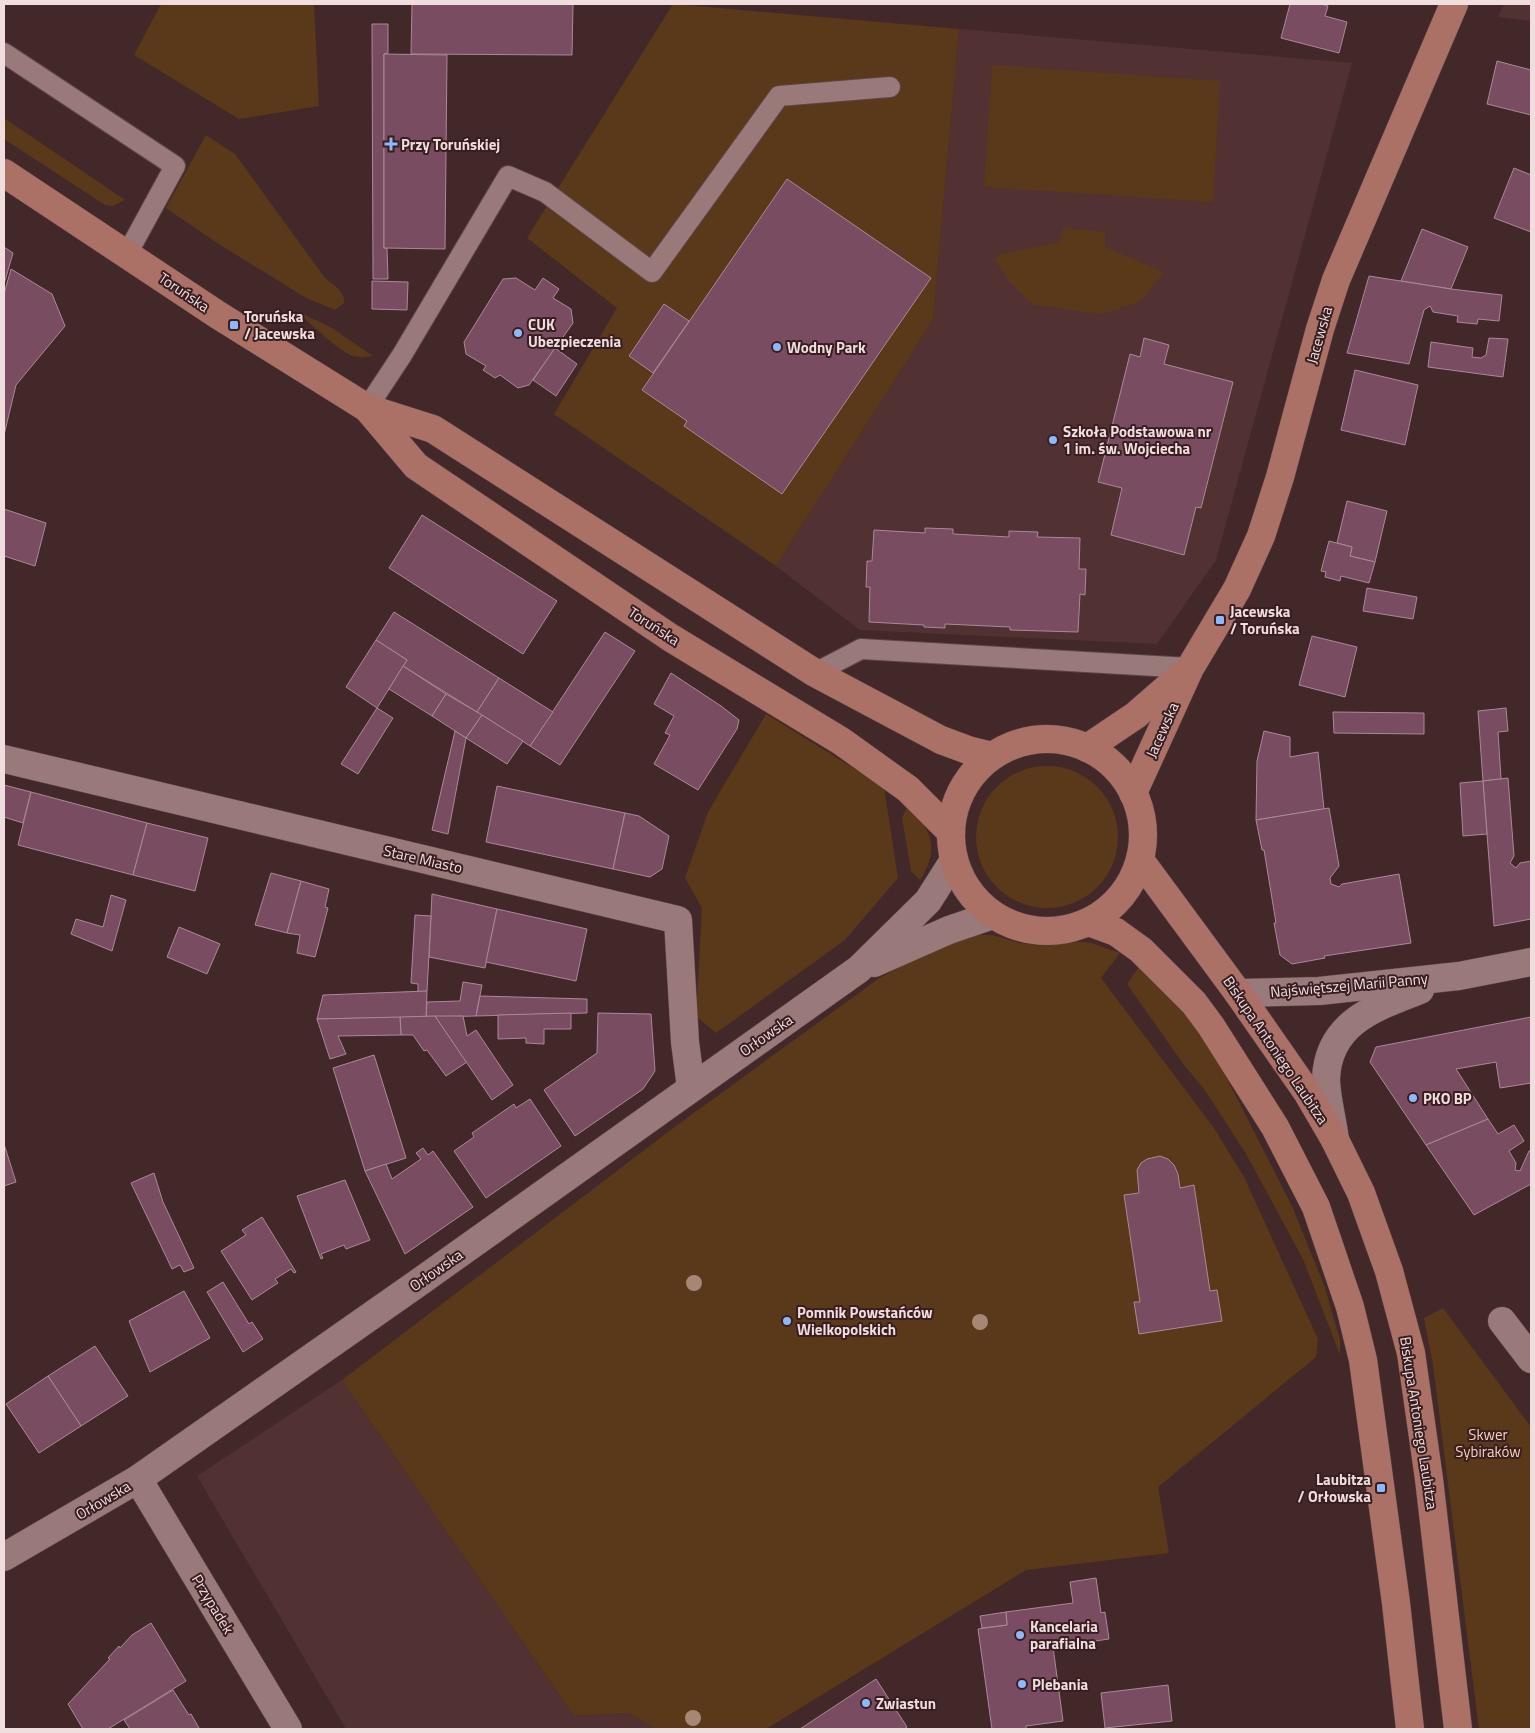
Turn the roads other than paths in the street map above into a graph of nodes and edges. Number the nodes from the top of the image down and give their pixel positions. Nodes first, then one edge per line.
1 (1454, 4) edge
2 (4, 53) edge
3 (890, 87) dead end
4 (4, 173) edge
5 (127, 254) junction
6 (367, 408) junction
7 (1190, 668) junction
8 (815, 673) junction
9 (1087, 748) junction
10 (992, 756) junction
11 (4, 760) edge
12 (1133, 793) junction
13 (951, 832) junction
14 (954, 860) junction
15 (1140, 860) junction
16 (993, 914) junction
17 (1089, 922) junction
18 (1531, 962) edge
19 (859, 969) junction
20 (1459, 976) junction
21 (1238, 992) junction
22 (691, 1088) junction
23 (1335, 1140) junction
24 (1502, 1321) dead end
25 (1531, 1360) edge
26 (138, 1479) junction
27 (4, 1557) edge
28 (288, 1729) edge
29 (1410, 1729) edge
30 (1458, 1729) edge

1 - 7 main road, Jacewska
2 - 5 lane
3 - 6 lane
4 - 5 main road, Toruńska
5 - 6 main road, Toruńska
6 - 8 main road, Toruńska
6 - 13 main road, Toruńska
7 - 8 lane
7 - 9 main road, Jacewska
7 - 12 main road, Jacewska
8 - 10 main road, Toruńska
9 - 10 main road
9 - 12 main road
10 - 13 main road
11 - 22 street, Stare Miasto
12 - 15 main road
13 - 14 main road
14 - 16 main road
14 - 19 street, Orłowska
15 - 17 main road
15 - 21 main road, Biskupa Antoniego Laubitza
16 - 17 main road
16 - 19 street, Orłowska
17 - 29 main road
18 - 20 street, Najświętszej Marii Panny
19 - 22 street, Orłowska
20 - 21 street, Najświętszej Marii Panny
20 - 23 street, Najświętszej Marii Panny
21 - 23 main road, Biskupa Antoniego Laubitza
22 - 26 street, Orłowska
23 - 30 main road, Biskupa Antoniego Laubitza
24 - 25 street
26 - 27 street, Orłowska
26 - 28 street, Przypadek

